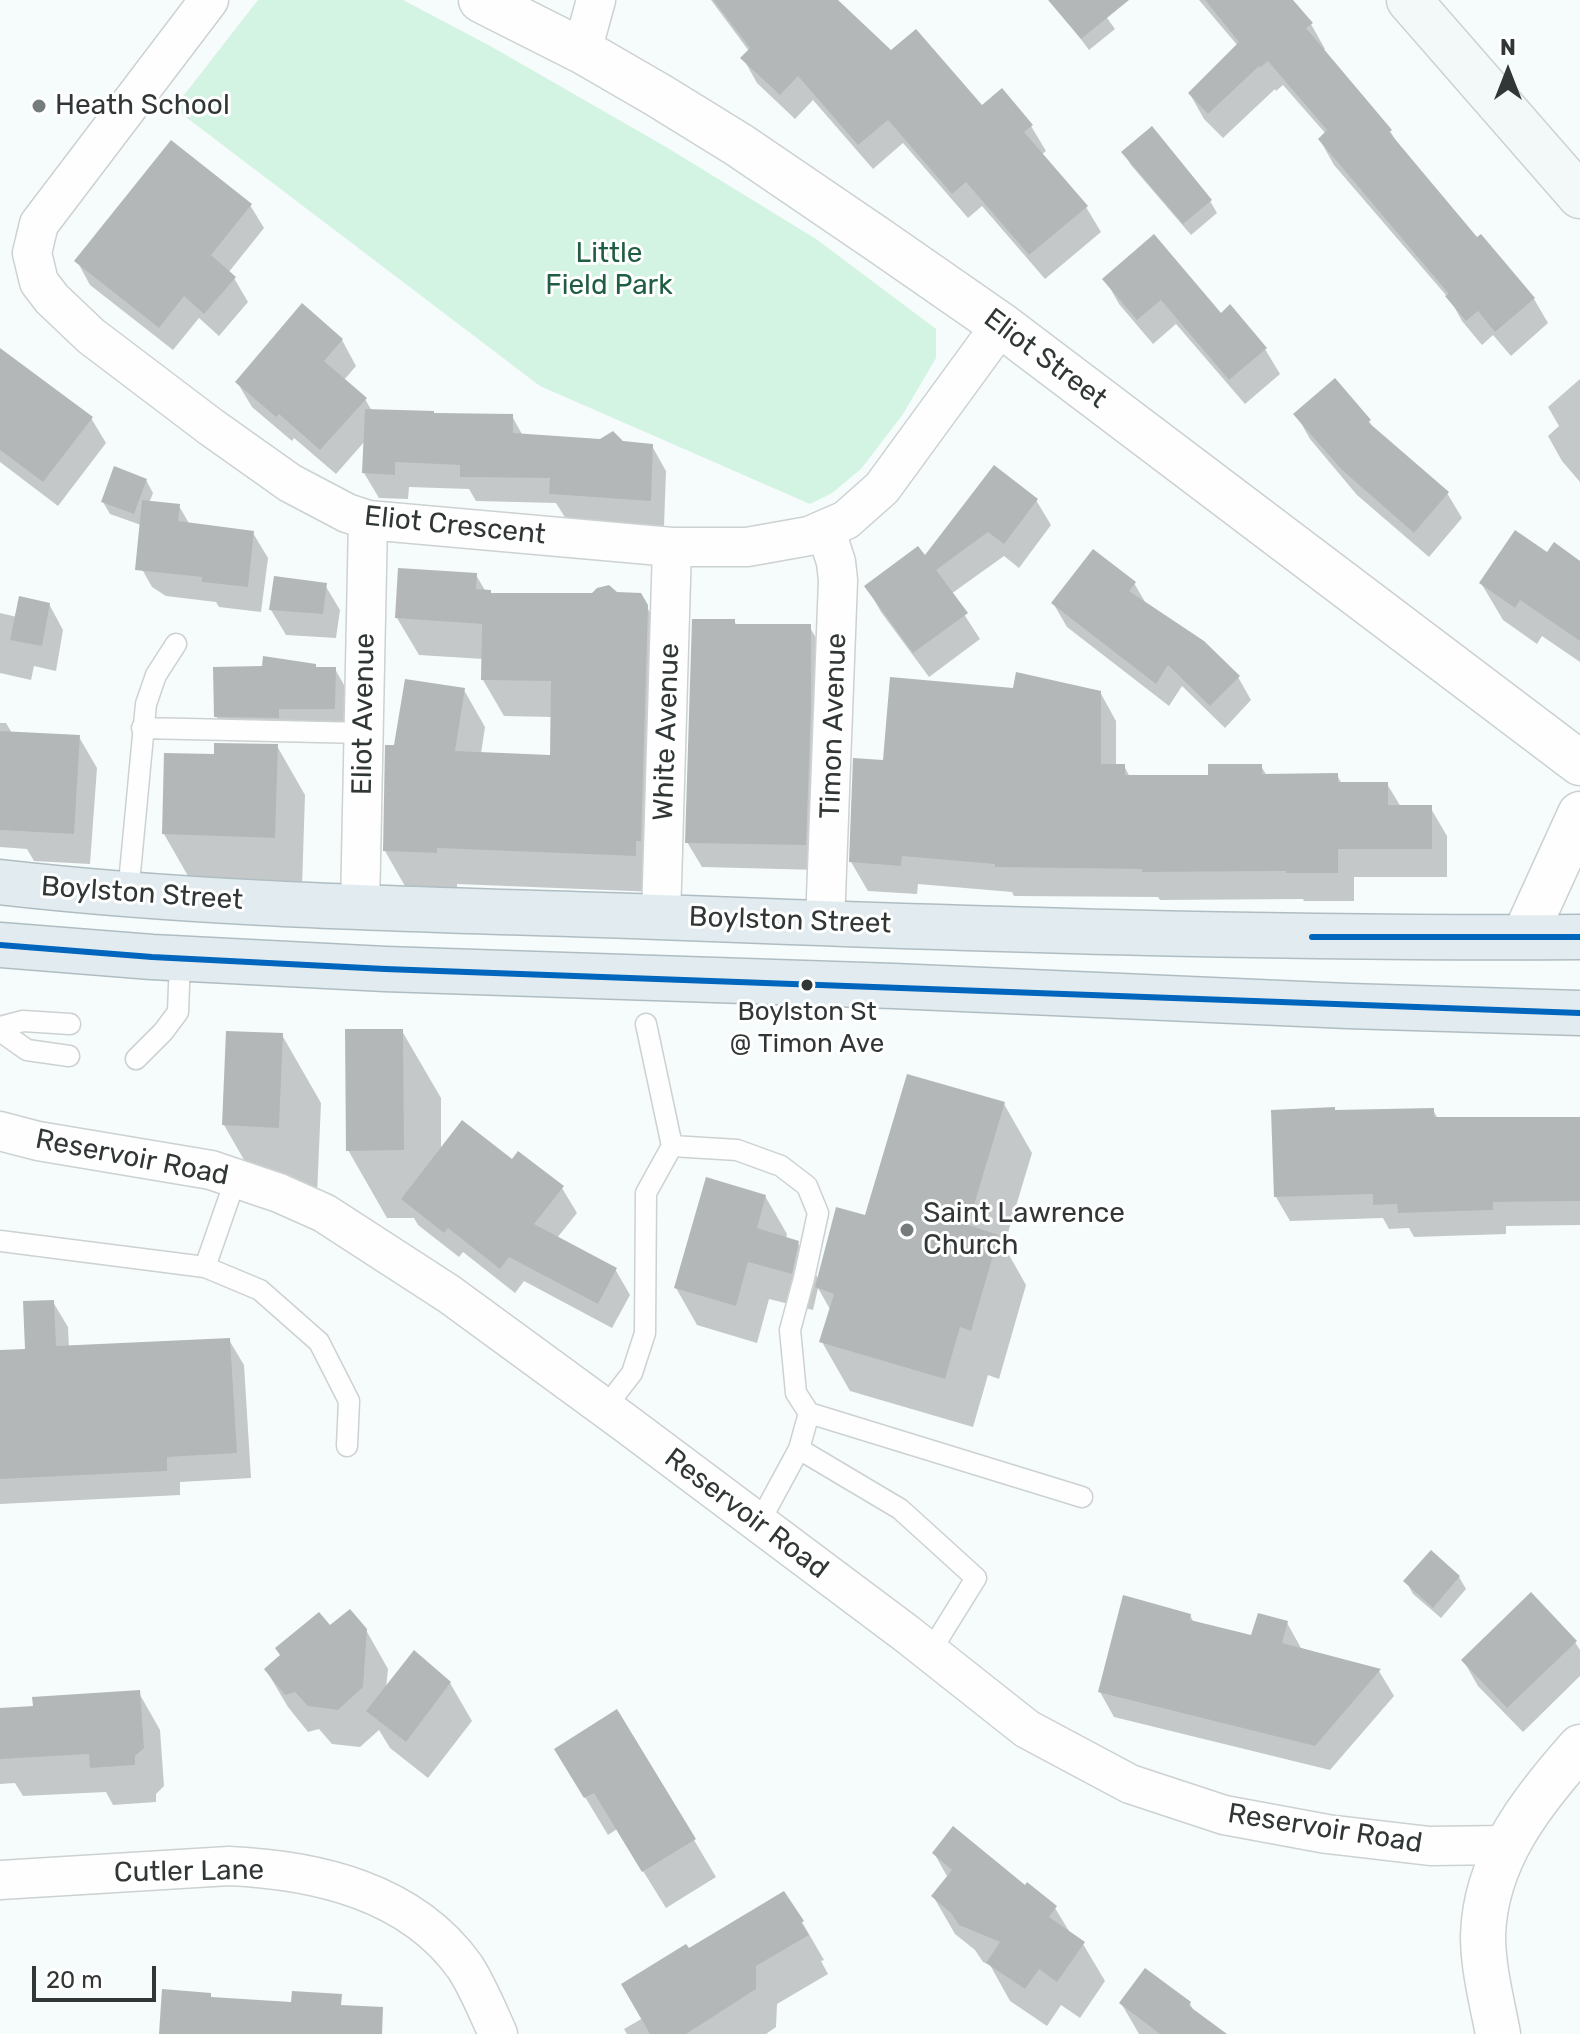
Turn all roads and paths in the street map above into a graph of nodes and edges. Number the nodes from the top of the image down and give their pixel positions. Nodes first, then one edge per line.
1 (209, 0) edge
2 (481, 0) edge
3 (596, 0) edge
4 (1409, 0) edge
5 (582, 51) junction
6 (1580, 196) edge
7 (1001, 325) junction
8 (368, 520) junction
9 (826, 531) junction
10 (672, 547) junction
11 (176, 644) dead end
12 (142, 728) junction
13 (364, 733) junction
14 (1580, 763) edge
15 (1580, 814) edge
16 (0, 882) edge
17 (128, 894) junction
18 (360, 908) junction
19 (661, 917) junction
20 (825, 923) junction
21 (1524, 937) junction
22 (1580, 937) edge
23 (0, 945) edge
24 (180, 959) junction
25 (1580, 1013) edge
26 (70, 1024) dead end
27 (646, 1024) dead end
28 (0, 1029) edge
29 (138, 1029) dead end
30 (163, 1032) junction
31 (69, 1056) dead end
32 (136, 1059) dead end
33 (0, 1131) edge
34 (672, 1146) junction
35 (236, 1178) junction
36 (0, 1241) edge
37 (205, 1267) junction
38 (605, 1408) junction
39 (809, 1413) junction
40 (347, 1446) dead end
41 (799, 1449) junction
42 (1082, 1497) dead end
43 (759, 1523) junction
44 (930, 1652) junction
45 (1580, 1747) edge
46 (1507, 1845) junction
47 (0, 1880) edge
48 (498, 2034) edge
49 (1498, 2034) edge

1 - 8 street, Eliot Crescent
2 - 5 street, Eliot Street
3 - 5 street
4 - 6 main road
5 - 7 street, Eliot Street
7 - 9 street, Eliot Crescent
7 - 14 street, Eliot Street
8 - 10 street, Eliot Crescent
8 - 13 street, Eliot Avenue
9 - 10 street, Eliot Crescent
9 - 20 street, Timon Avenue
10 - 19 street, White Avenue
11 - 12 lane
12 - 13 lane
12 - 17 lane
13 - 18 street, Eliot Avenue
15 - 21 street
16 - 17 highway, Boylston Street
17 - 18 highway, Boylston Street
18 - 19 highway, Boylston Street
19 - 20 highway, Boylston Street
20 - 21 highway, Boylston Street
21 - 22 highway, Boylston Street
23 - 24 highway
24 - 25 highway
24 - 30 lane
26 - 28 lane
27 - 34 lane
28 - 31 lane
29 - 30 lane
30 - 32 lane
33 - 35 street, Reservoir Road
34 - 38 lane
34 - 39 lane
35 - 37 lane
35 - 38 street, Reservoir Road
36 - 37 lane
37 - 40 lane
38 - 43 street, Reservoir Road
39 - 41 lane
39 - 42 lane
41 - 43 lane
41 - 44 lane
43 - 44 street, Reservoir Road
44 - 46 street, Reservoir Road
45 - 46 street
46 - 49 street
47 - 48 street, Cutler Lane

